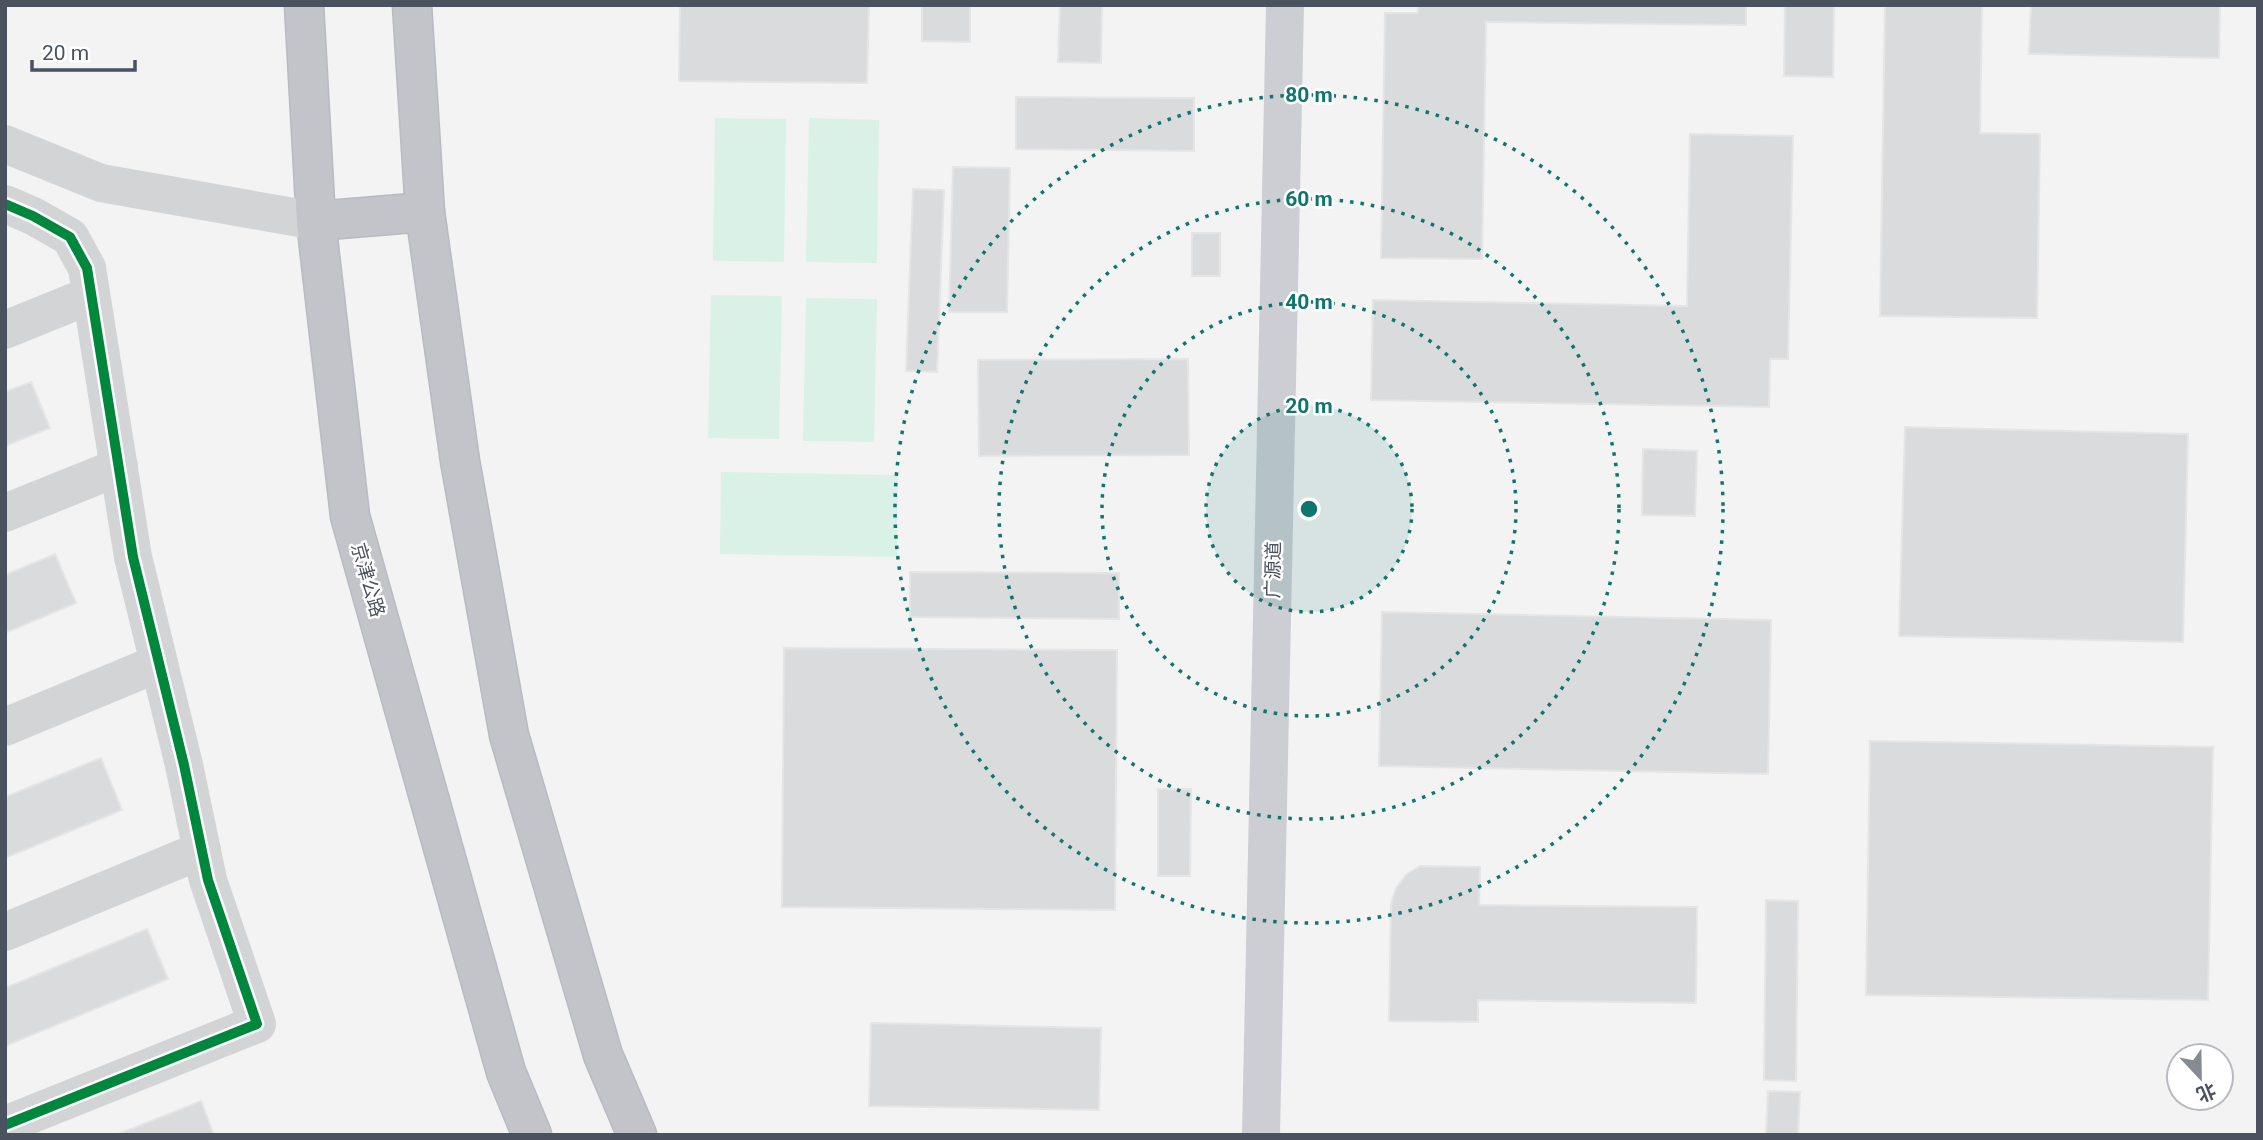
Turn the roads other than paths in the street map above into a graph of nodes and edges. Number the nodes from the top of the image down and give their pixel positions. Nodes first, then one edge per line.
1 (303, 5) edge
2 (412, 5) edge
3 (1285, 5) edge
4 (5, 144) edge
5 (5, 204) edge
6 (425, 212) junction
7 (316, 221) junction
8 (91, 295) junction
9 (5, 330) edge
10 (119, 467) junction
11 (5, 513) edge
12 (159, 663) junction
13 (5, 727) edge
14 (202, 850) junction
15 (5, 932) edge
16 (5, 1125) edge
17 (532, 1135) edge
18 (637, 1135) edge
19 (1261, 1135) edge

1 - 7 highway, 京津公路
2 - 6 highway
3 - 19 main road, 广源道
4 - 7 street
5 - 8 street
6 - 7 highway
6 - 18 highway
7 - 17 highway, 京津公路
8 - 9 street
8 - 10 street
10 - 11 street
10 - 12 street
12 - 13 street
12 - 14 street
14 - 15 street
14 - 16 street

